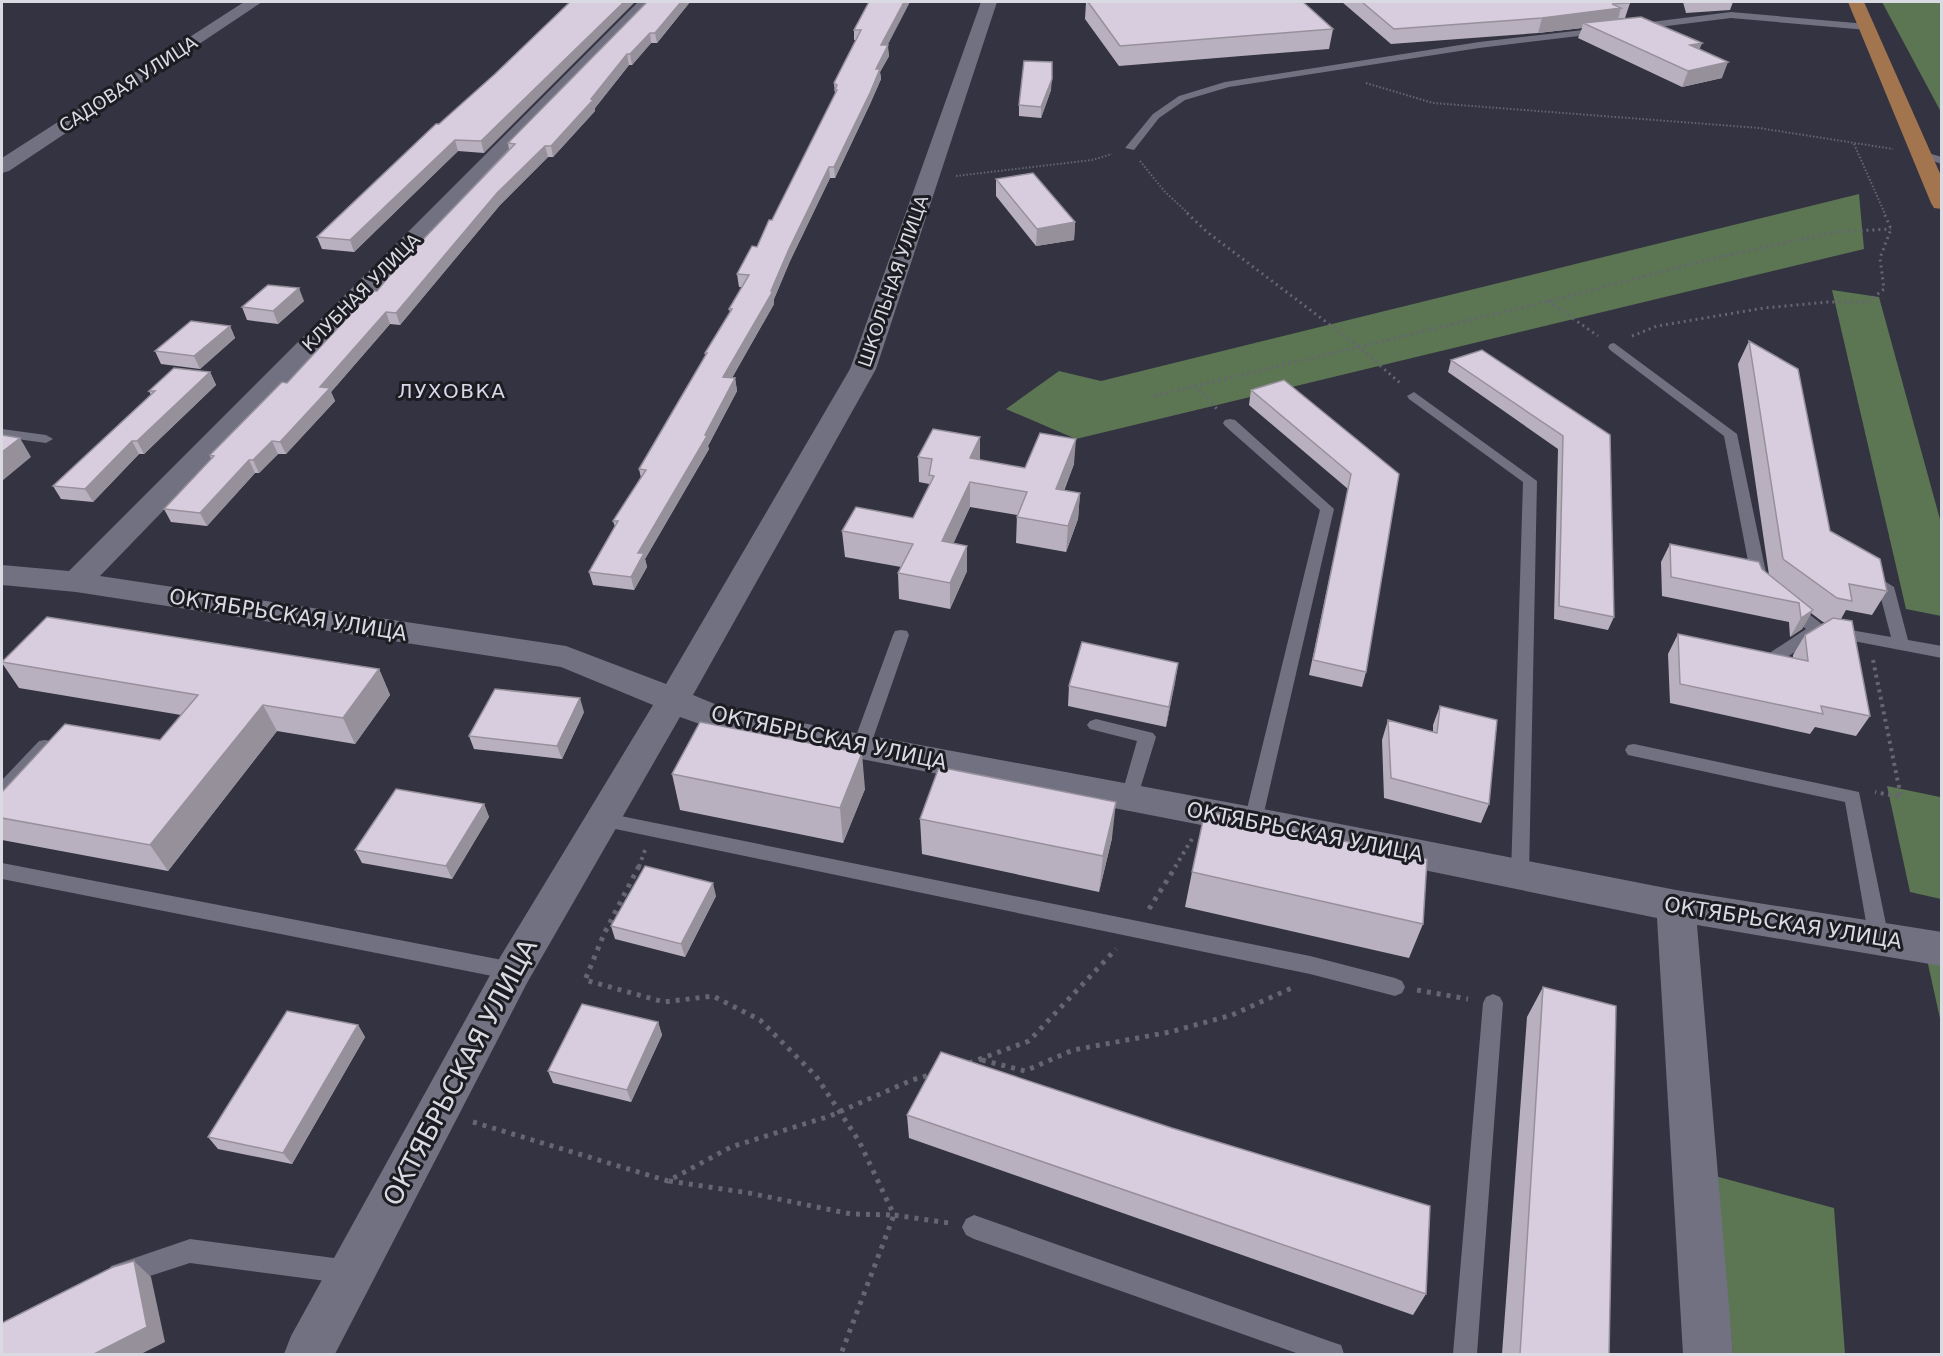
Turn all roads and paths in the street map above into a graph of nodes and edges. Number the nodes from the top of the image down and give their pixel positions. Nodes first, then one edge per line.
1 (254, 2) edge
2 (647, 2) edge
3 (989, 2) edge
4 (1856, 2) edge
5 (1628, 27) edge
6 (1867, 27) junction
7 (1617, 29) edge
8 (1340, 67) junction
9 (1854, 143) junction
10 (1130, 148) junction
11 (1921, 154) junction
12 (1941, 161) edge
13 (2, 167) edge
14 (929, 177) junction
15 (1941, 203) edge
16 (1891, 229) junction
17 (1548, 301) junction
18 (1358, 346) junction
19 (1614, 347) junction
20 (1195, 385) junction
21 (1154, 396) dead end
22 (1414, 396) joint
23 (1230, 423) joint
24 (2, 433) edge
25 (46, 440) dead end
26 (2, 575) edge
27 (76, 582) junction
28 (1886, 586) edge
29 (1817, 629) junction
30 (901, 635) dead end
31 (1869, 639) junction
32 (1901, 644) junction
33 (1941, 652) edge
34 (1745, 660) edge
35 (673, 700) junction
36 (1096, 725) dead end
37 (54, 737) edge
38 (861, 747) junction
39 (1634, 750) dead end
40 (1867, 790) dead end
41 (2, 791) edge
42 (1130, 797) junction
43 (1238, 818) junction
44 (601, 819) junction
45 (653, 830) junction
46 (2, 871) edge
47 (1520, 875) junction
48 (1676, 906) junction
49 (1137, 929) junction
50 (1879, 939) junction
51 (1941, 949) edge
52 (1310, 965) junction
53 (513, 971) junction
54 (1395, 987) joint
55 (1493, 1003) joint
56 (982, 1060) junction
57 (962, 1065) edge
58 (942, 1071) edge
59 (438, 1112) junction
60 (840, 1112) junction
61 (668, 1181) junction
62 (894, 1215) junction
63 (974, 1227) joint
64 (353, 1272) junction
65 (94, 1286) edge
66 (309, 1354) edge
67 (841, 1354) edge
68 (1332, 1354) edge
69 (1465, 1354) edge
70 (1708, 1354) edge

1 - 13 street, САДОВАЯ УЛИЦА
2 - 27 street, КЛУБНАЯ УЛИЦА
3 - 14 street, ШКОЛЬНАЯ УЛИЦА
4 - 6 main road
5 - 6 lane
6 - 11 main road
7 - 8 lane
8 - 9 path
8 - 10 lane
9 - 11 path
9 - 16 path
10 - 14 path
10 - 18 path
11 - 12 lane
11 - 15 main road
14 - 35 street, ШКОЛЬНАЯ УЛИЦА
16 - 17 path
16 - 19 path
17 - 18 path
17 - 19 path
18 - 20 path
18 - 22 path
19 - 29 lane
20 - 21 path
20 - 23 path
22 - 47 lane
23 - 43 lane
24 - 25 lane
26 - 27 street, ОКТЯБРЬСКАЯ УЛИЦА
27 - 35 street, ОКТЯБРЬСКАЯ УЛИЦА
28 - 32 lane
29 - 31 lane
29 - 34 lane
30 - 38 lane
31 - 32 lane
31 - 40 path
32 - 33 lane
35 - 38 street, ОКТЯБРЬСКАЯ УЛИЦА
35 - 44 street, ОКТЯБРЬСКАЯ УЛИЦА
36 - 42 lane
37 - 41 lane
38 - 42 street, ОКТЯБРЬСКАЯ УЛИЦА
39 - 50 lane
42 - 43 street, ОКТЯБРЬСКАЯ УЛИЦА
43 - 47 street, ОКТЯБРЬСКАЯ УЛИЦА
43 - 49 path
44 - 45 lane
44 - 53 street, ОКТЯБРЬСКАЯ УЛИЦА
45 - 49 lane
45 - 60 path
46 - 53 lane
47 - 48 street, ОКТЯБРЬСКАЯ УЛИЦА
48 - 50 street, ОКТЯБРЬСКАЯ УЛИЦА
48 - 70 street
49 - 52 lane
49 - 56 path
50 - 51 street, ОКТЯБРЬСКАЯ УЛИЦА
52 - 54 lane
52 - 56 path
53 - 59 street, ОКТЯБРЬСКАЯ УЛИЦА
54 - 55 path
55 - 69 lane
56 - 57 path
58 - 60 path
59 - 61 path
59 - 64 street, ОКТЯБРЬСКАЯ УЛИЦА
60 - 61 path
60 - 62 path
61 - 62 path
62 - 63 path
62 - 67 path
63 - 68 lane
64 - 65 lane
64 - 66 street, ОКТЯБРЬСКАЯ УЛИЦА

